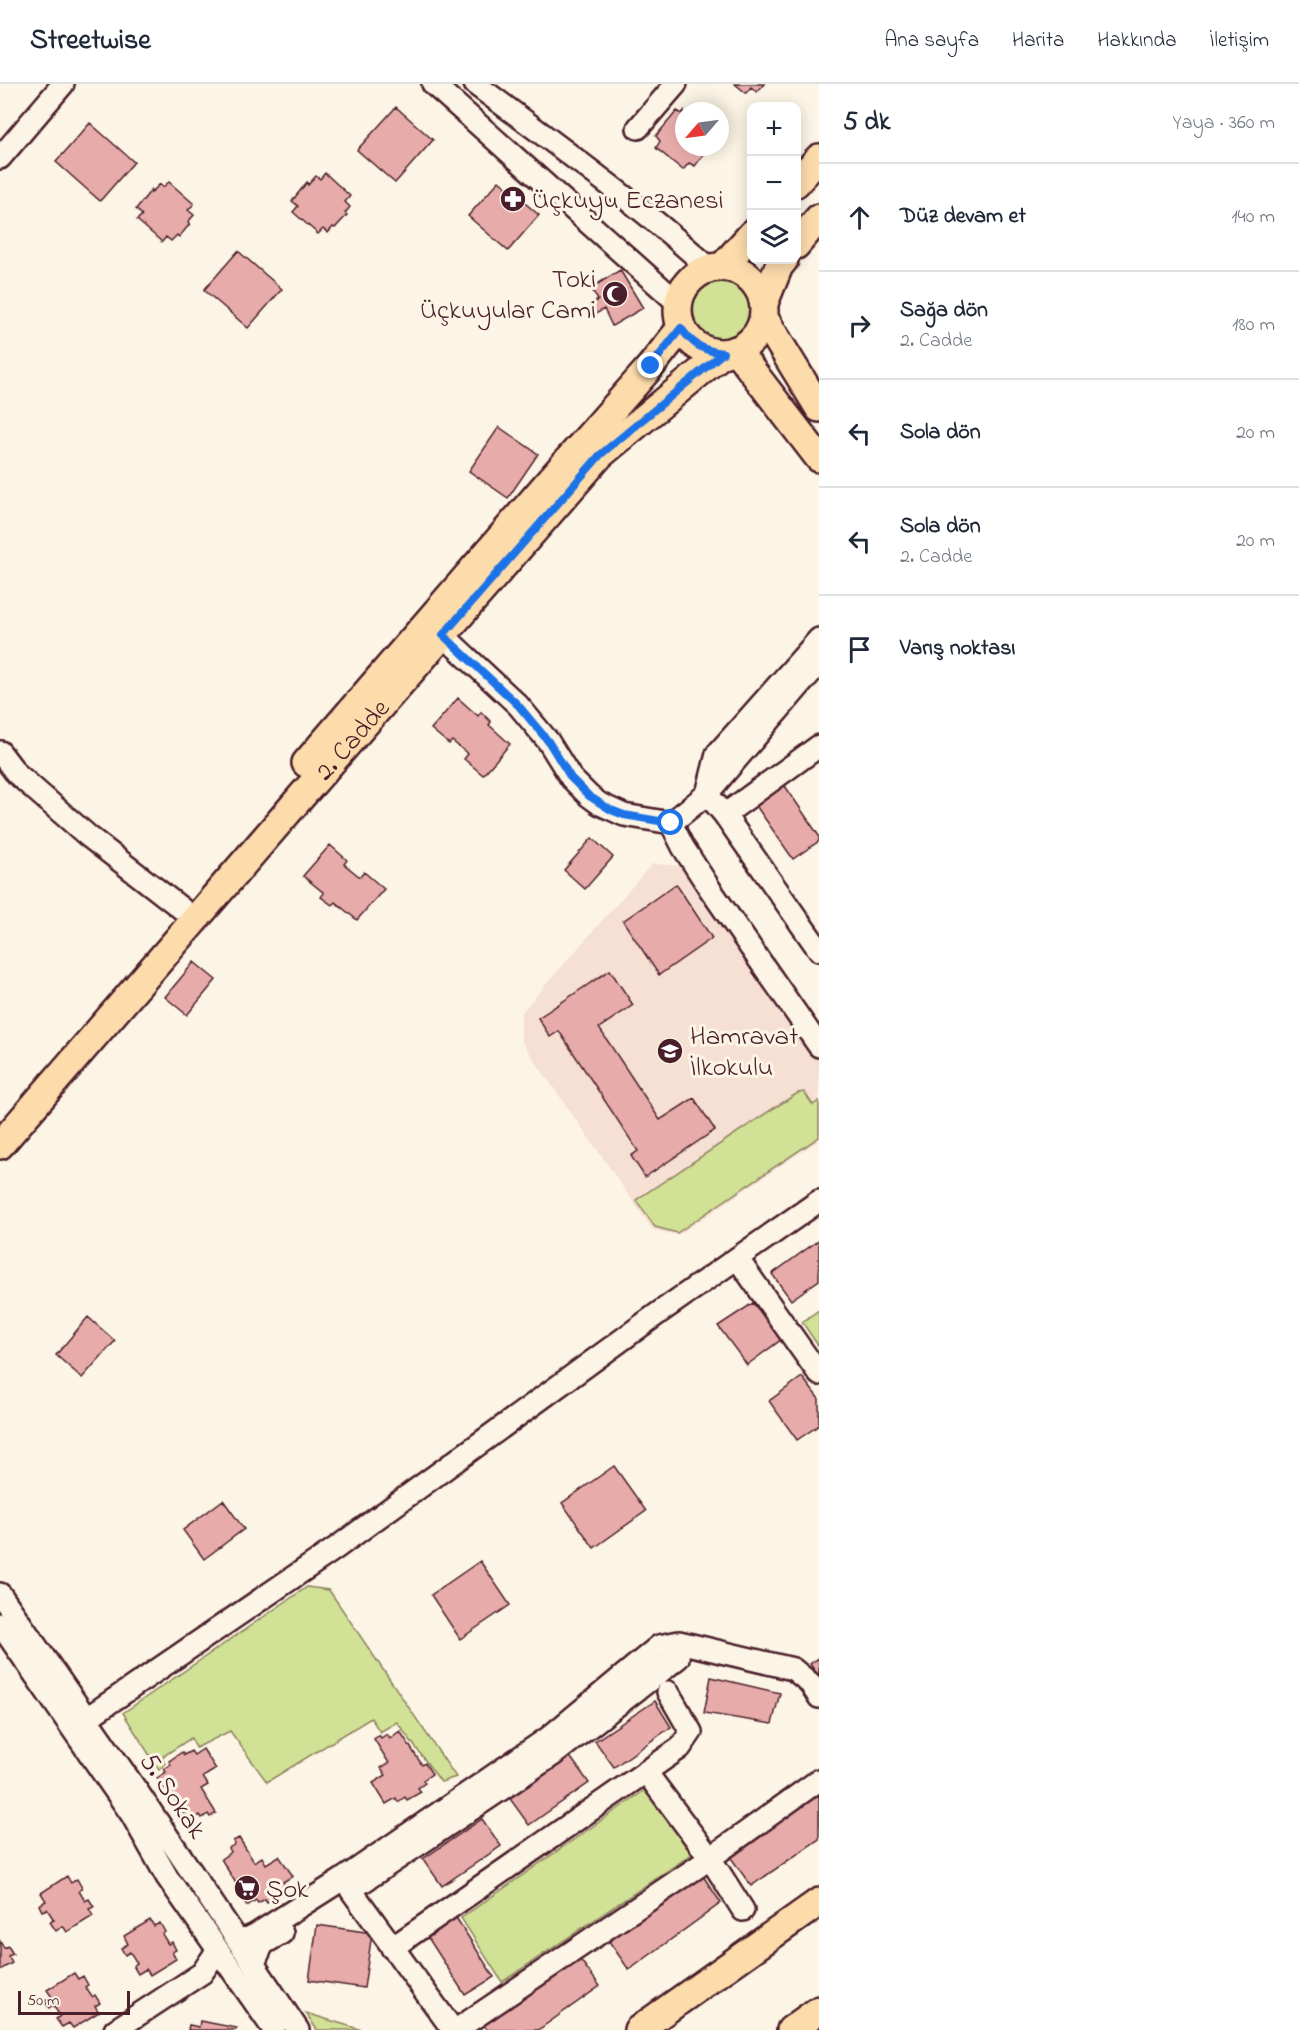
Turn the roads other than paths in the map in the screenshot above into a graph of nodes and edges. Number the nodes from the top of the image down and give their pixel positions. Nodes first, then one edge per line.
1 (63, 84) edge
2 (433, 84) edge
3 (475, 84) edge
4 (676, 84) edge
5 (638, 128) dead end
6 (0, 158) edge
7 (819, 158) edge
8 (801, 178) edge
9 (819, 218) edge
10 (801, 238) edge
11 (747, 239) edge
12 (781, 264) edge
13 (716, 267) junction
14 (764, 311) junction
15 (679, 315) junction
16 (730, 352) junction
17 (819, 408) edge
18 (819, 458) edge
19 (443, 635) junction
20 (819, 639) edge
21 (819, 663) edge
22 (819, 746) edge
23 (0, 752) edge
24 (707, 794) junction
25 (731, 810) dead end
26 (671, 823) junction
27 (182, 909) junction
28 (819, 950) edge
29 (819, 1046) edge
30 (0, 1120) edge
31 (0, 1145) edge
32 (819, 1202) edge
33 (736, 1258) junction
34 (819, 1374) edge
35 (0, 1594) edge
36 (0, 1624) edge
37 (679, 1642) junction
38 (668, 1692) dead end
39 (819, 1697) edge
40 (87, 1718) junction
41 (646, 1772) junction
42 (819, 1780) edge
43 (710, 1858) junction
44 (351, 1890) junction
45 (819, 1902) edge
46 (743, 1910) dead end
47 (238, 1938) junction
48 (392, 1948) junction
49 (218, 1951) junction
50 (246, 1970) junction
51 (819, 2010) edge
52 (114, 2030) edge
53 (133, 2030) edge
54 (274, 2030) edge
55 (298, 2030) edge
56 (455, 2030) edge
57 (638, 2030) edge
58 (791, 2030) edge

1 - 6 street
2 - 15 street
3 - 13 street
4 - 5 street
7 - 8 main road
9 - 10 main road
11 - 13 main road
12 - 14 main road
13 - 14 main road
13 - 15 main road
14 - 16 main road
14 - 17 main road
15 - 16 main road
15 - 27 main road, 2. Cadde
16 - 18 main road
16 - 19 main road, 2. Cadde
19 - 26 street
19 - 31 main road, 2. Cadde
20 - 24 street
21 - 24 street
22 - 25 street
23 - 27 street
24 - 26 street
24 - 28 street
26 - 29 street
27 - 30 main road, 2. Cadde
32 - 33 street
33 - 34 street
33 - 40 street
35 - 40 street, 5. Sokak
36 - 49 street, 5. Sokak
37 - 39 street
37 - 44 street
37 - 47 street
38 - 41 street
40 - 47 street, 5. Sokak
41 - 43 street
41 - 48 street
42 - 43 street
43 - 46 street
43 - 56 street
44 - 48 street
44 - 50 street
45 - 57 main road
47 - 50 street, 5. Sokak
48 - 56 street
49 - 50 street, 5. Sokak
49 - 52 street
50 - 53 street
50 - 54 street, 5. Sokak
50 - 55 street, 5. Sokak
51 - 58 main road

